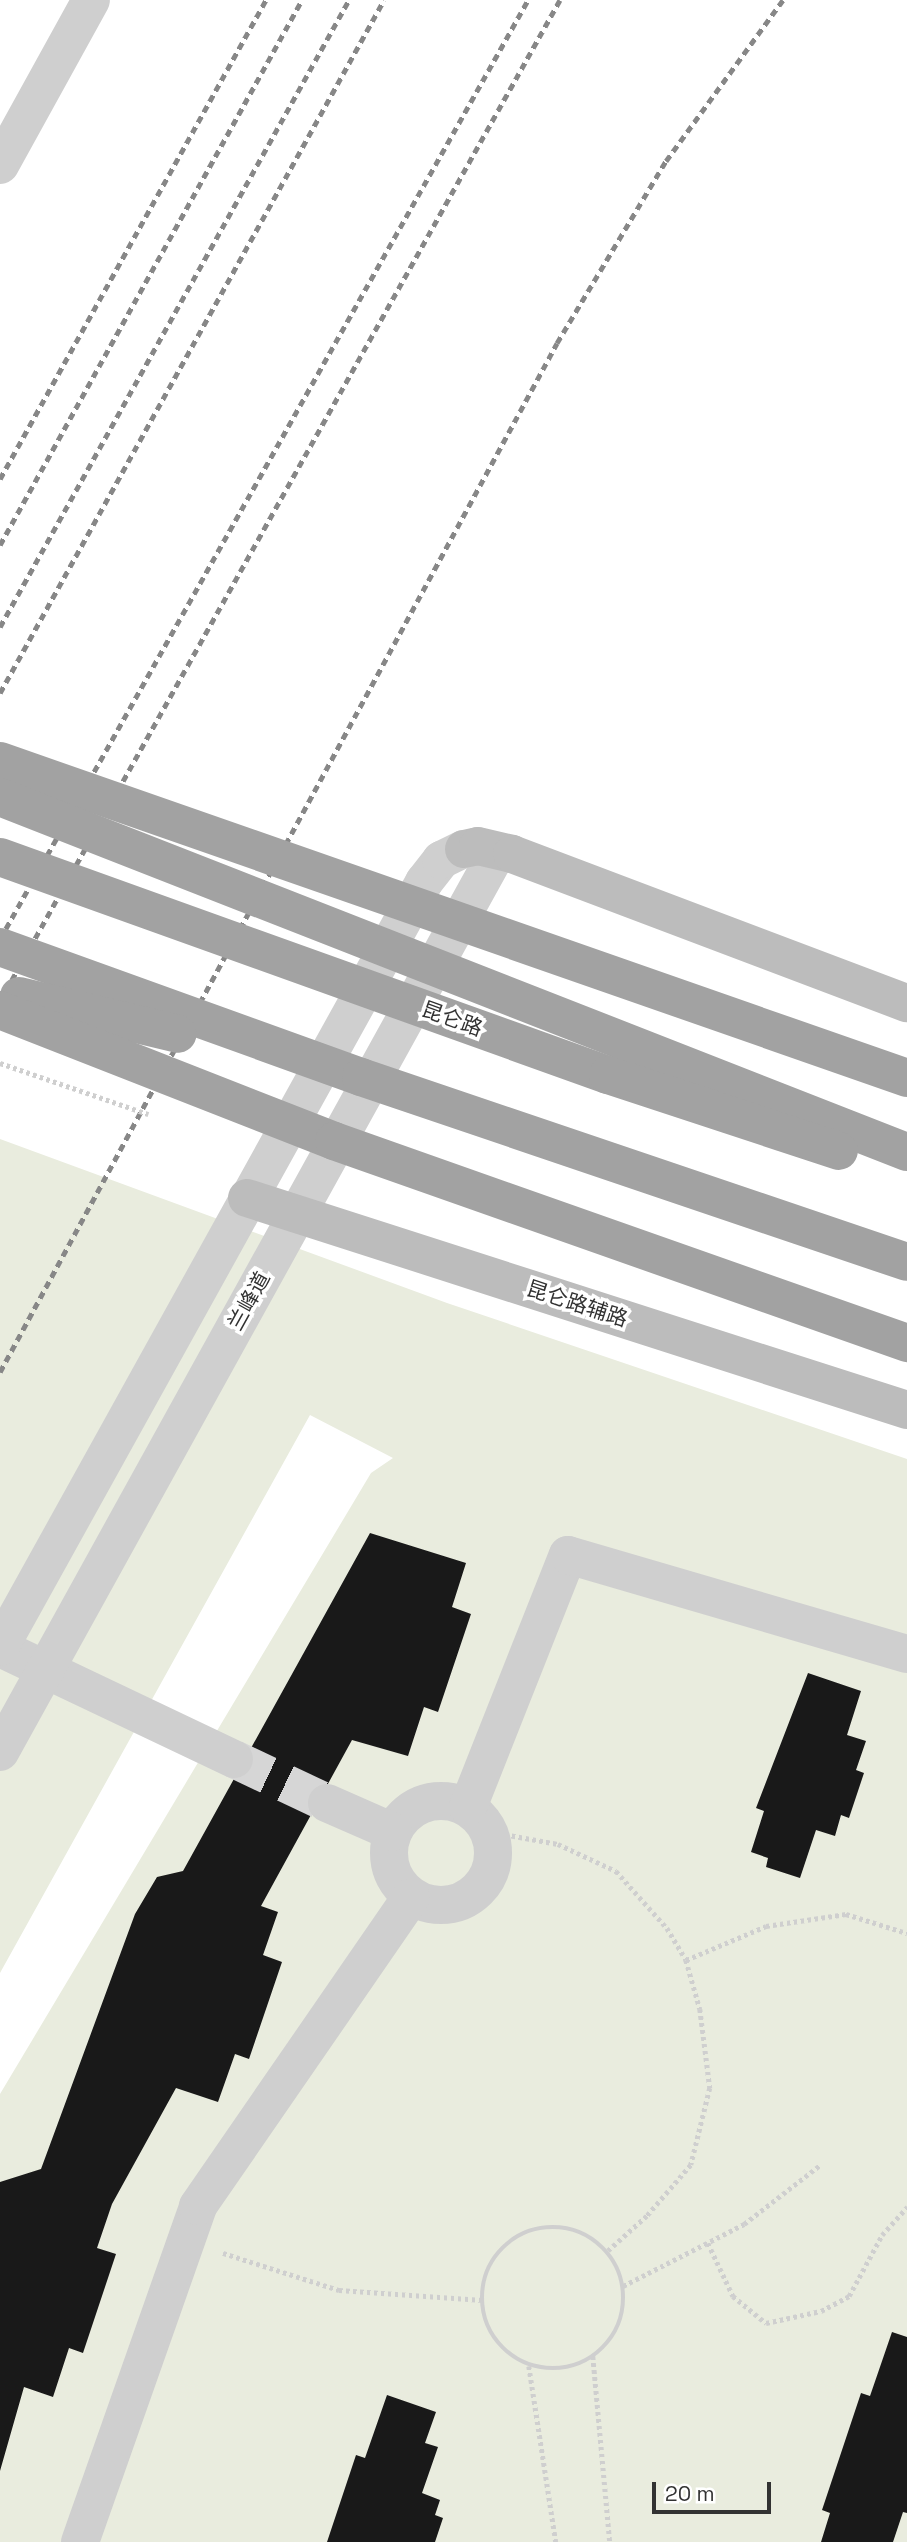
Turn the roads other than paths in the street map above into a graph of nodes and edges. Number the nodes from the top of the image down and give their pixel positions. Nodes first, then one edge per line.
1 (91, 0) edge
2 (0, 165) edge
3 (0, 761) edge
4 (0, 797) edge
5 (481, 850) junction
6 (0, 857) edge
7 (0, 947) edge
8 (0, 992) edge
9 (907, 1003) edge
10 (0, 1010) edge
11 (360, 1077) junction
12 (907, 1078) edge
13 (907, 1152) edge
14 (907, 1174) edge
15 (247, 1198) junction
16 (297, 1214) junction
17 (907, 1262) edge
18 (907, 1343) edge
19 (907, 1410) edge
20 (0, 1647) edge
21 (907, 1654) edge
22 (45, 1670) junction
23 (0, 1752) edge
24 (234, 1759) tunnel mouth
25 (327, 1803) tunnel mouth
26 (479, 1820) junction
27 (393, 1832) junction
28 (411, 1897) junction
29 (80, 2542) edge

1 - 2 street
3 - 12 highway, bridge
4 - 13 highway, bridge
5 - 9 main road
5 - 15 street
5 - 16 street, 兰峰道
6 - 14 highway, 昆仑路, bridge
7 - 11 highway, bridge
8 - 11 highway, bridge
10 - 18 highway, bridge
11 - 17 highway, bridge
15 - 16 main road, 昆仑路辅路
15 - 20 street
16 - 19 main road, 昆仑路辅路
16 - 22 street, 兰峰道
20 - 22 street
21 - 26 street
22 - 23 street, 兰峰道
22 - 24 street
25 - 27 street
26 - 27 street
26 - 28 street
27 - 28 street
28 - 29 street

